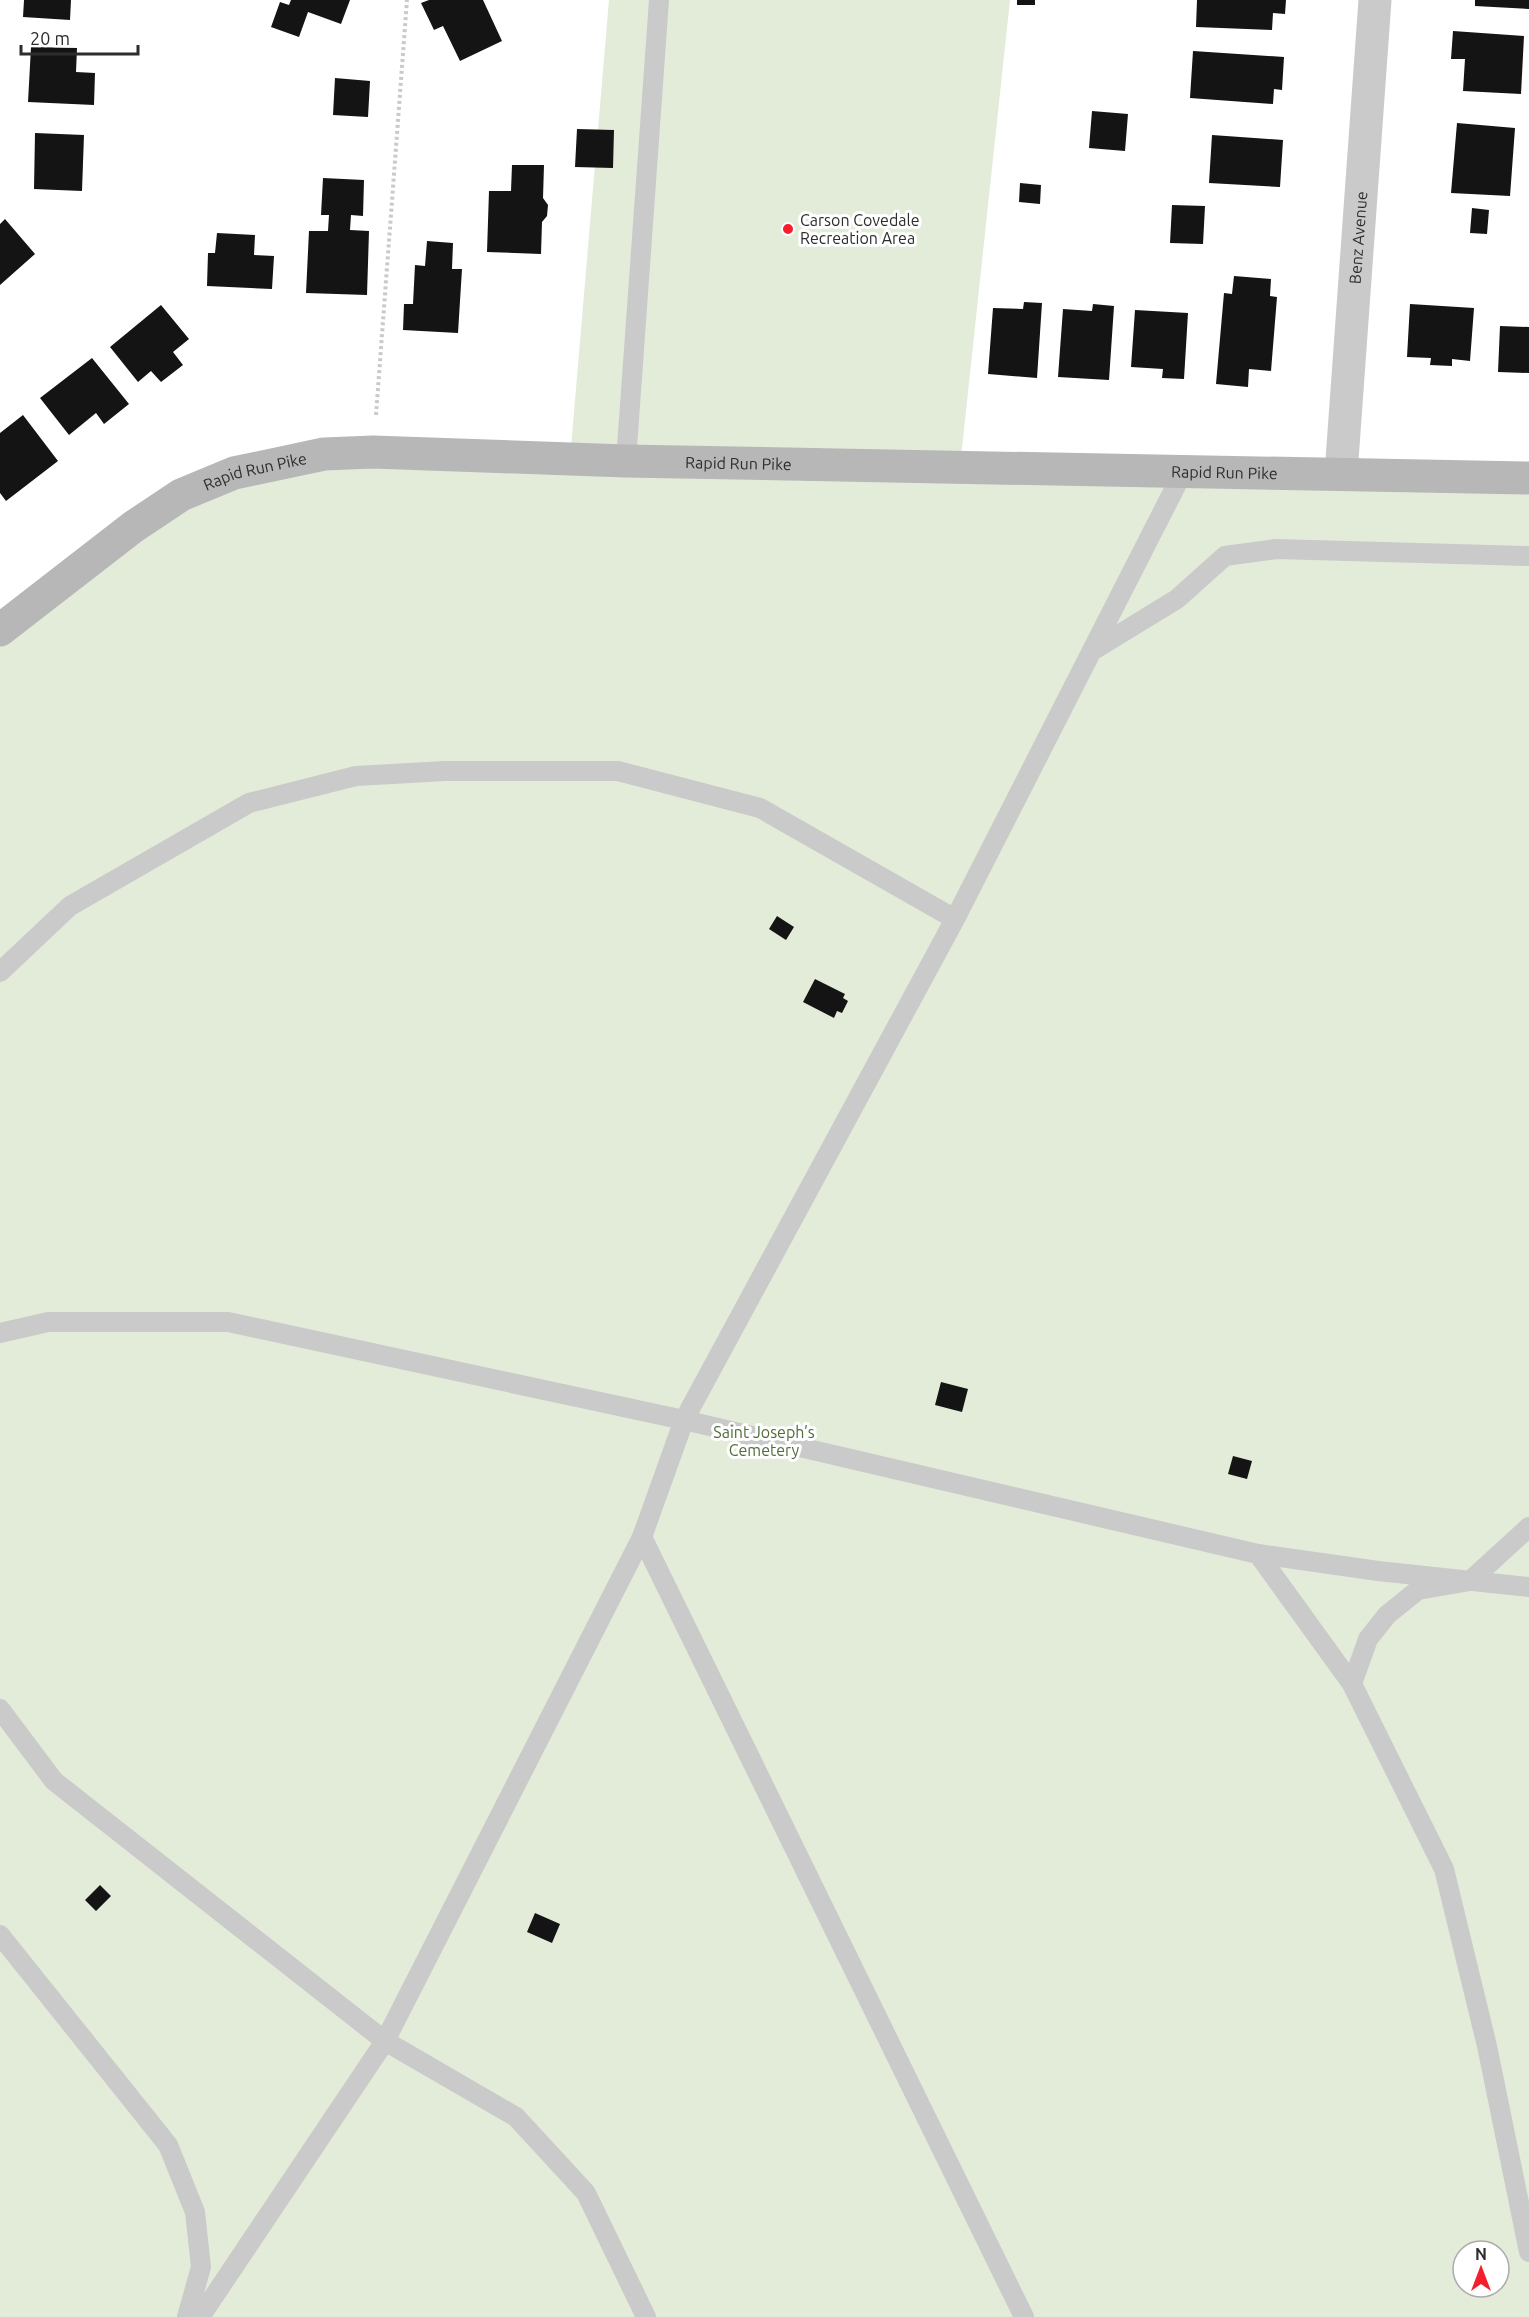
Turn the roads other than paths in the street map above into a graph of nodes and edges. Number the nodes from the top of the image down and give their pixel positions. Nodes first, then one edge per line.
1 (659, 0) edge
2 (1375, 0) edge
3 (626, 461) junction
4 (1183, 472) junction
5 (1341, 474) junction
6 (1529, 478) edge
7 (1529, 556) edge
8 (0, 630) edge
9 (1092, 652) junction
10 (955, 920) junction
11 (0, 972) edge
12 (0, 1333) edge
13 (684, 1420) junction
14 (1529, 1527) edge
15 (642, 1537) junction
16 (1258, 1554) junction
17 (1470, 1581) junction
18 (1529, 1587) edge
19 (1352, 1684) junction
20 (0, 1709) edge
21 (0, 1935) edge
22 (385, 2041) junction
23 (1529, 2252) edge
24 (187, 2317) edge
25 (200, 2317) edge
26 (646, 2317) edge
27 (1024, 2317) edge

1 - 3 lane
2 - 5 street, Benz Avenue
3 - 4 street, Rapid Run Pike
3 - 8 street, Rapid Run Pike
4 - 5 street, Rapid Run Pike
4 - 9 lane
5 - 6 street, Rapid Run Pike
7 - 9 lane
9 - 10 lane
10 - 11 lane
10 - 13 lane
12 - 13 lane
13 - 15 lane
13 - 16 lane
14 - 17 lane
15 - 22 lane
15 - 27 lane
16 - 17 lane
16 - 19 lane
17 - 18 lane
17 - 19 lane
19 - 23 lane
20 - 22 lane
21 - 24 lane
22 - 25 lane
22 - 26 lane

